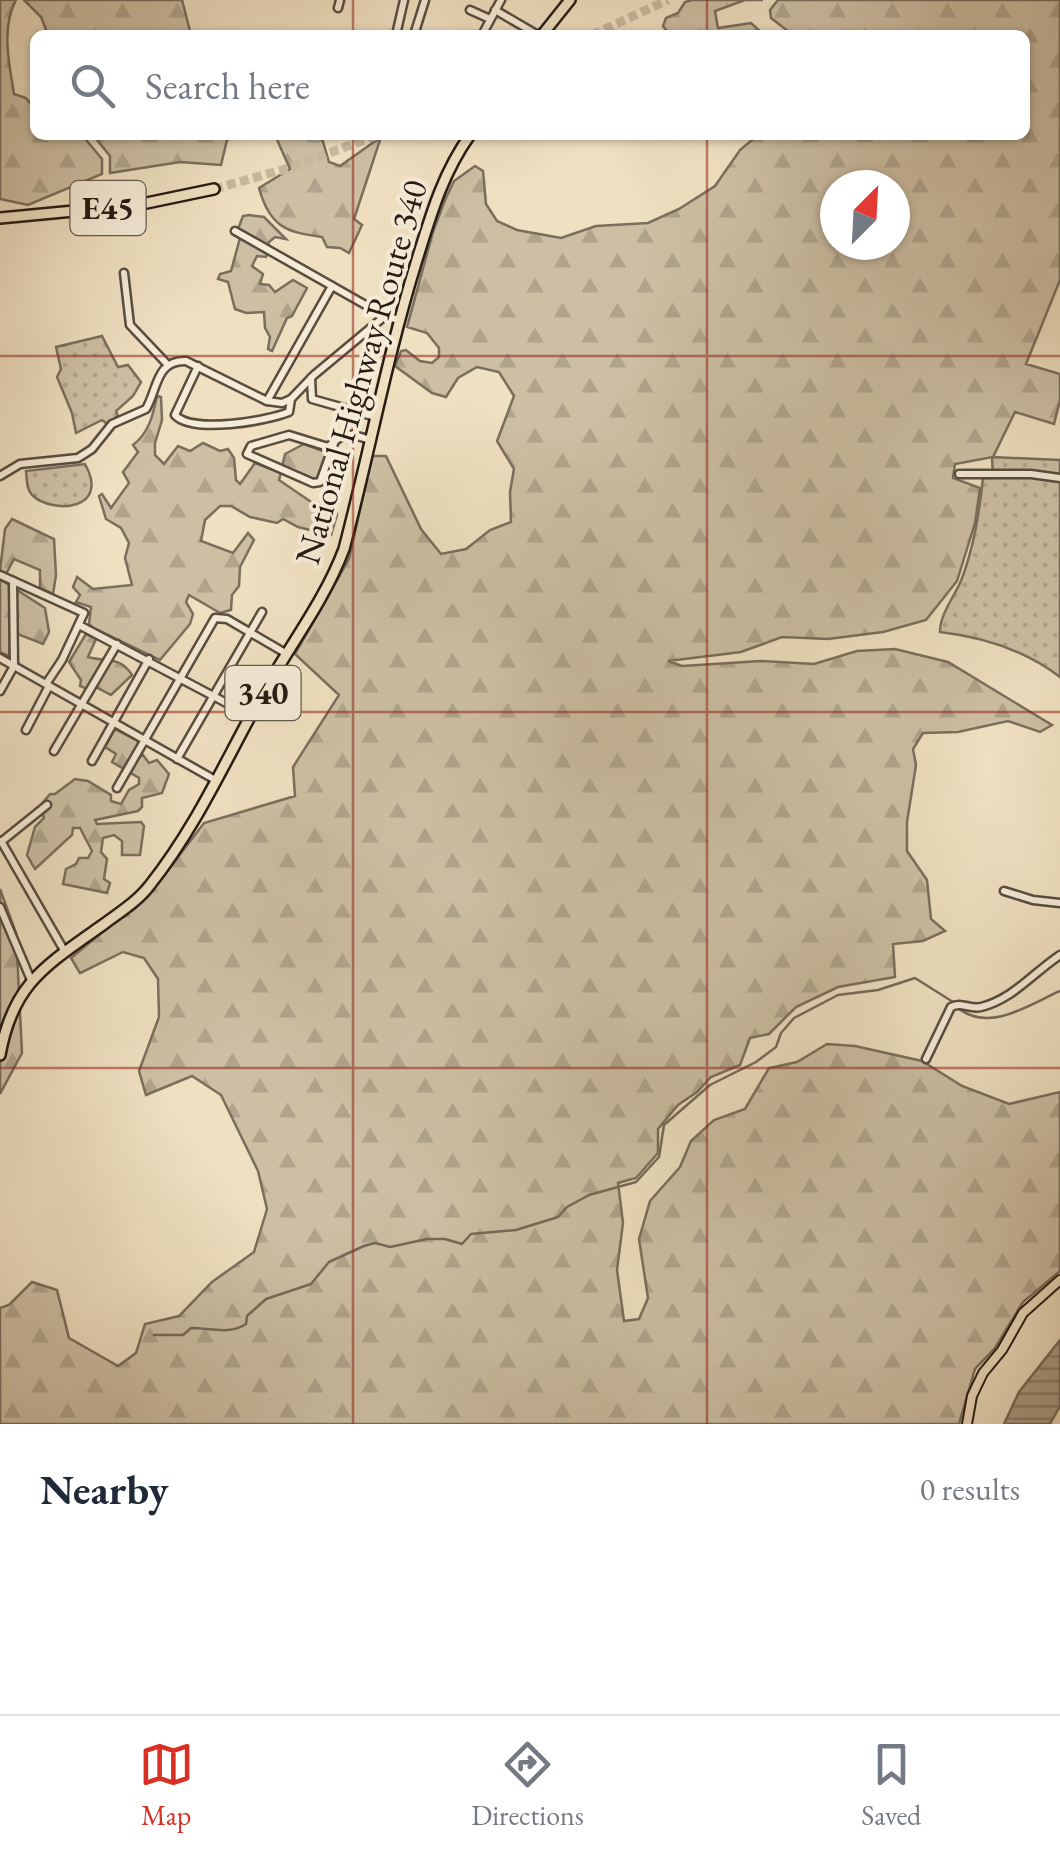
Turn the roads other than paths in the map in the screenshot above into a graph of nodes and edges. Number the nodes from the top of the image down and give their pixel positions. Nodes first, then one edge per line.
1 (403, 0) edge
2 (500, 0) edge
3 (570, 0) edge
4 (424, 1) edge
5 (470, 10) dead end
6 (495, 10) junction
7 (490, 19) junction
8 (397, 30) edge
9 (415, 30) edge
10 (484, 30) edge
11 (531, 30) edge
12 (544, 30) edge
13 (467, 140) edge
14 (214, 189) tunnel mouth
15 (0, 218) edge
16 (235, 231) dead end
17 (124, 274) dead end
18 (332, 286) junction
19 (385, 316) junction
20 (399, 320) junction
21 (167, 364) junction
22 (198, 366) junction
23 (311, 378) junction
24 (291, 399) junction
25 (267, 401) junction
26 (376, 418) junction
27 (336, 438) junction
28 (370, 440) junction
29 (959, 474) dead end
30 (0, 476) edge
31 (1060, 478) edge
32 (0, 575) edge
33 (13, 581) junction
34 (262, 612) dead end
35 (79, 625) junction
36 (250, 634) junction
37 (117, 644) junction
38 (287, 654) junction
39 (0, 658) edge
40 (148, 659) junction
41 (14, 666) junction
42 (182, 678) junction
43 (48, 685) junction
44 (0, 691) edge
45 (214, 697) junction
46 (82, 704) junction
47 (251, 716) junction
48 (114, 722) junction
49 (26, 730) dead end
50 (146, 740) junction
51 (54, 751) dead end
52 (178, 759) junction
53 (92, 761) dead end
54 (218, 781) junction
55 (117, 788) dead end
56 (47, 805) dead end
57 (1, 842) edge
58 (1004, 891) dead end
59 (1060, 903) edge
60 (0, 907) edge
61 (65, 952) junction
62 (1060, 955) edge
63 (31, 980) junction
64 (0, 1056) edge
65 (926, 1059) dead end
66 (1060, 1280) edge
67 (967, 1424) edge

1 - 4 street
1 - 8 street
2 - 6 street
3 - 12 highway
4 - 9 street
5 - 7 street
6 - 7 street
6 - 11 street
7 - 10 street
13 - 20 highway, National Highway Route 340 / 340
14 - 15 highway, E45
16 - 18 street
17 - 21 street
18 - 19 street
18 - 25 street
19 - 20 street
19 - 23 street
20 - 26 highway, National Highway Route 340 / 340
21 - 22 street
21 - 30 street
22 - 24 street
22 - 25 street
23 - 24 street
23 - 26 street
24 - 25 street
26 - 28 highway, National Highway Route 340 / 340
27 - 27 street
27 - 28 street
28 - 38 highway, National Highway Route 340 / 340
29 - 31 street
32 - 33 street
33 - 35 street
33 - 41 street
34 - 36 street
35 - 37 street
35 - 43 street
36 - 38 street
36 - 42 street
36 - 45 street
37 - 40 street
37 - 46 street
38 - 47 highway, National Highway Route 340 / 340
39 - 41 street
40 - 42 street
40 - 48 street
41 - 43 street
41 - 44 street
42 - 45 street
42 - 50 street
43 - 46 street
43 - 49 street
45 - 47 street
45 - 52 street
46 - 48 street
46 - 51 street
47 - 54 highway, National Highway Route 340 / 340
48 - 50 street
48 - 53 street
50 - 52 street
50 - 55 street
52 - 54 street
54 - 61 highway, National Highway Route 340 / 340
56 - 57 street
57 - 61 street
58 - 59 street
60 - 63 street
61 - 63 highway, National Highway Route 340 / 340
62 - 65 street
63 - 64 highway, National Highway Route 340 / 340
66 - 67 main road

